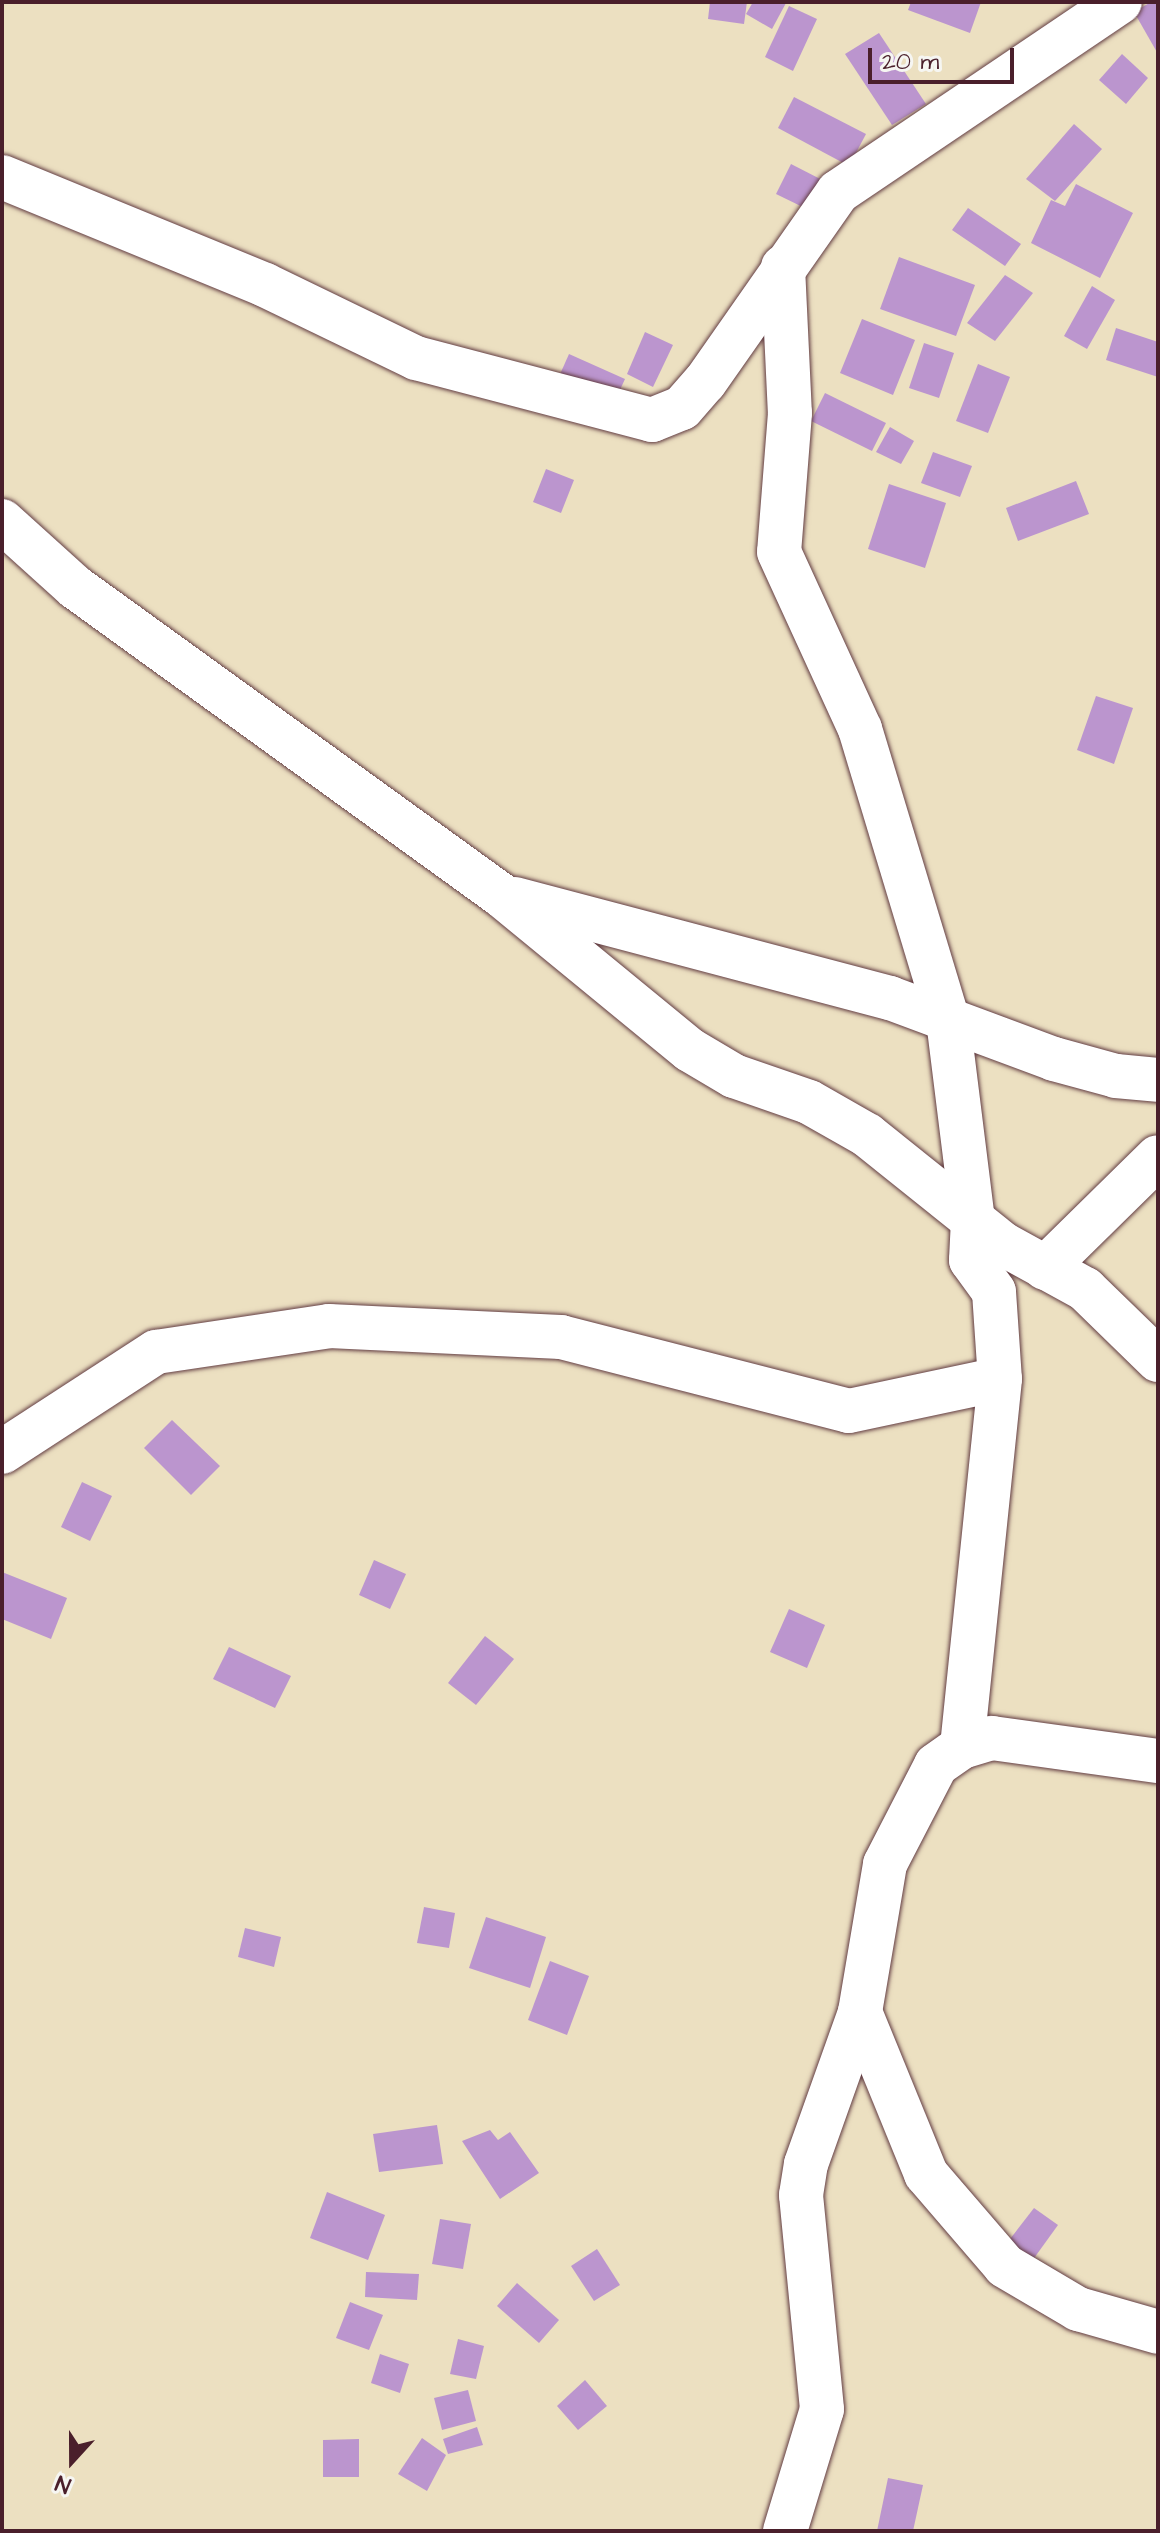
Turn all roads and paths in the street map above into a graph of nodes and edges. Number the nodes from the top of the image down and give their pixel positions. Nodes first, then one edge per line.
1 (1120, 2) edge
2 (2, 177) edge
3 (783, 267) junction
4 (2, 521) edge
5 (501, 895) junction
6 (948, 1020) junction
7 (1158, 1080) edge
8 (1158, 1157) edge
9 (973, 1220) junction
10 (1045, 1268) junction
11 (1158, 1360) edge
12 (1000, 1379) junction
13 (2, 1452) edge
14 (962, 1747) junction
15 (1158, 1761) edge
16 (860, 2012) junction
17 (1158, 2332) edge
18 (785, 2531) edge

1 - 3 street
2 - 3 street
3 - 6 street
4 - 5 street
5 - 6 street
5 - 9 street
6 - 7 street
6 - 9 street
8 - 10 street
9 - 10 street
9 - 12 street
10 - 11 street
12 - 13 street
12 - 14 street
14 - 15 street
14 - 16 street
16 - 17 street
16 - 18 street

